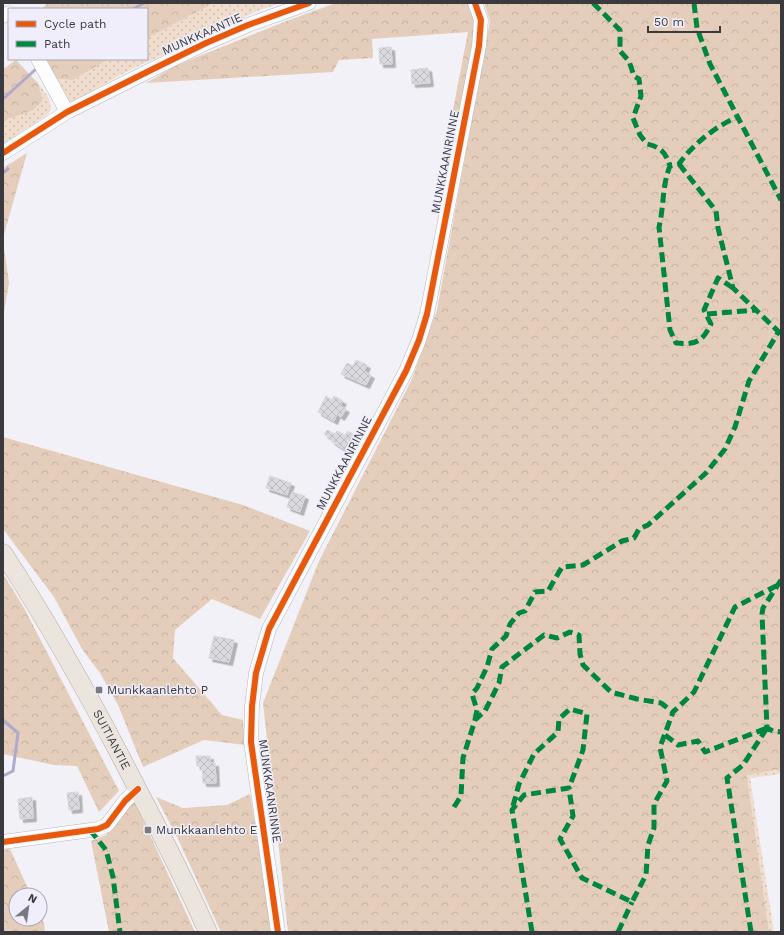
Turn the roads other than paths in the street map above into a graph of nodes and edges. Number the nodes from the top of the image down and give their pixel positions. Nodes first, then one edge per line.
1 (309, 3) edge
2 (475, 3) edge
3 (39, 60) edge
4 (66, 112) junction
5 (3, 153) edge
6 (3, 553) edge
7 (138, 789) junction
8 (3, 842) edge
9 (208, 932) edge
10 (278, 932) edge

1 - 4 street, MUNKKAANTIE
2 - 10 street, MUNKKAANRINNE
3 - 4 street
4 - 5 street, MUNKKAANTIE
6 - 7 main road, SUITIANTIE
7 - 8 street
7 - 9 main road, SUITIANTIE

